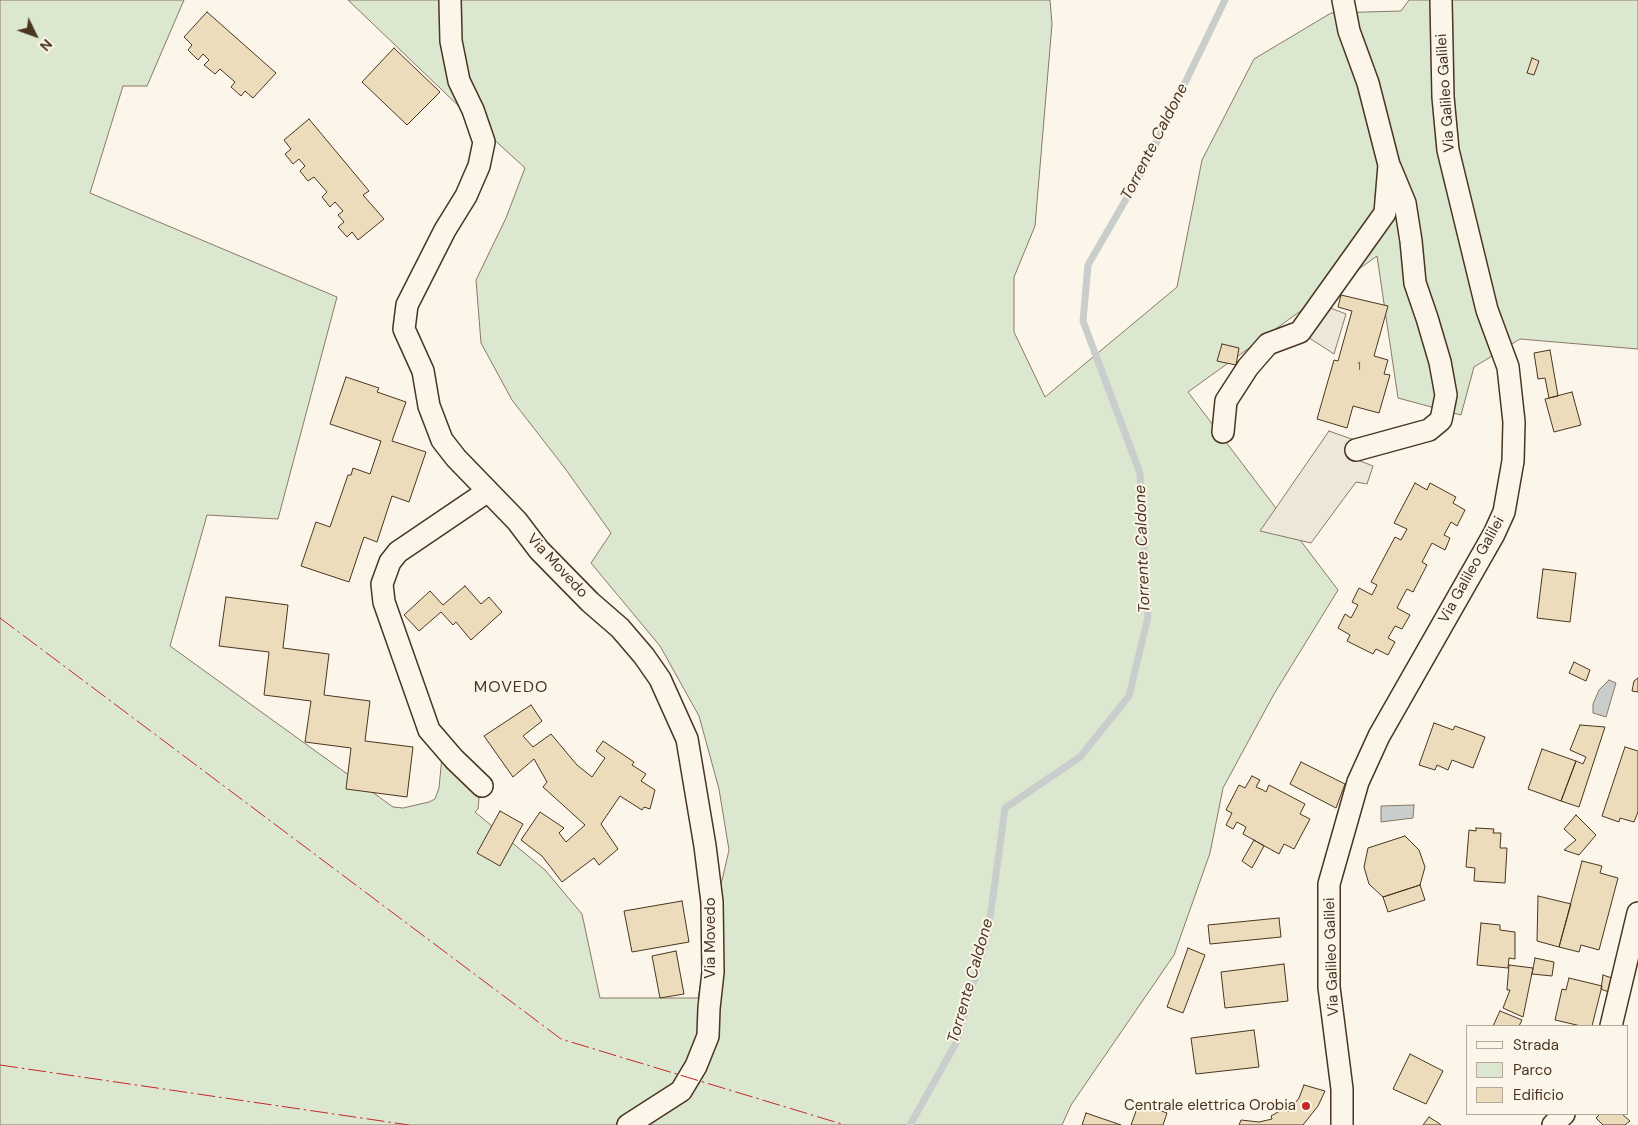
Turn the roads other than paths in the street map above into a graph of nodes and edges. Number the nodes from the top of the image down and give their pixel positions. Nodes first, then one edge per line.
1 (450, 0) edge
2 (1343, 0) edge
3 (1440, 0) edge
4 (1389, 165) junction
5 (1224, 432) dead end
6 (1356, 450) dead end
7 (488, 491) junction
8 (482, 786) dead end
9 (1638, 913) edge
10 (1611, 1025) edge
11 (1563, 1115) edge
12 (628, 1125) edge
13 (1342, 1125) edge
14 (1553, 1125) edge

1 - 7 street, Via Movedo
2 - 4 street
3 - 13 street, Via Galileo Galilei
4 - 5 street
4 - 6 street
7 - 8 street
7 - 12 street, Via Movedo
9 - 10 street
11 - 14 street

